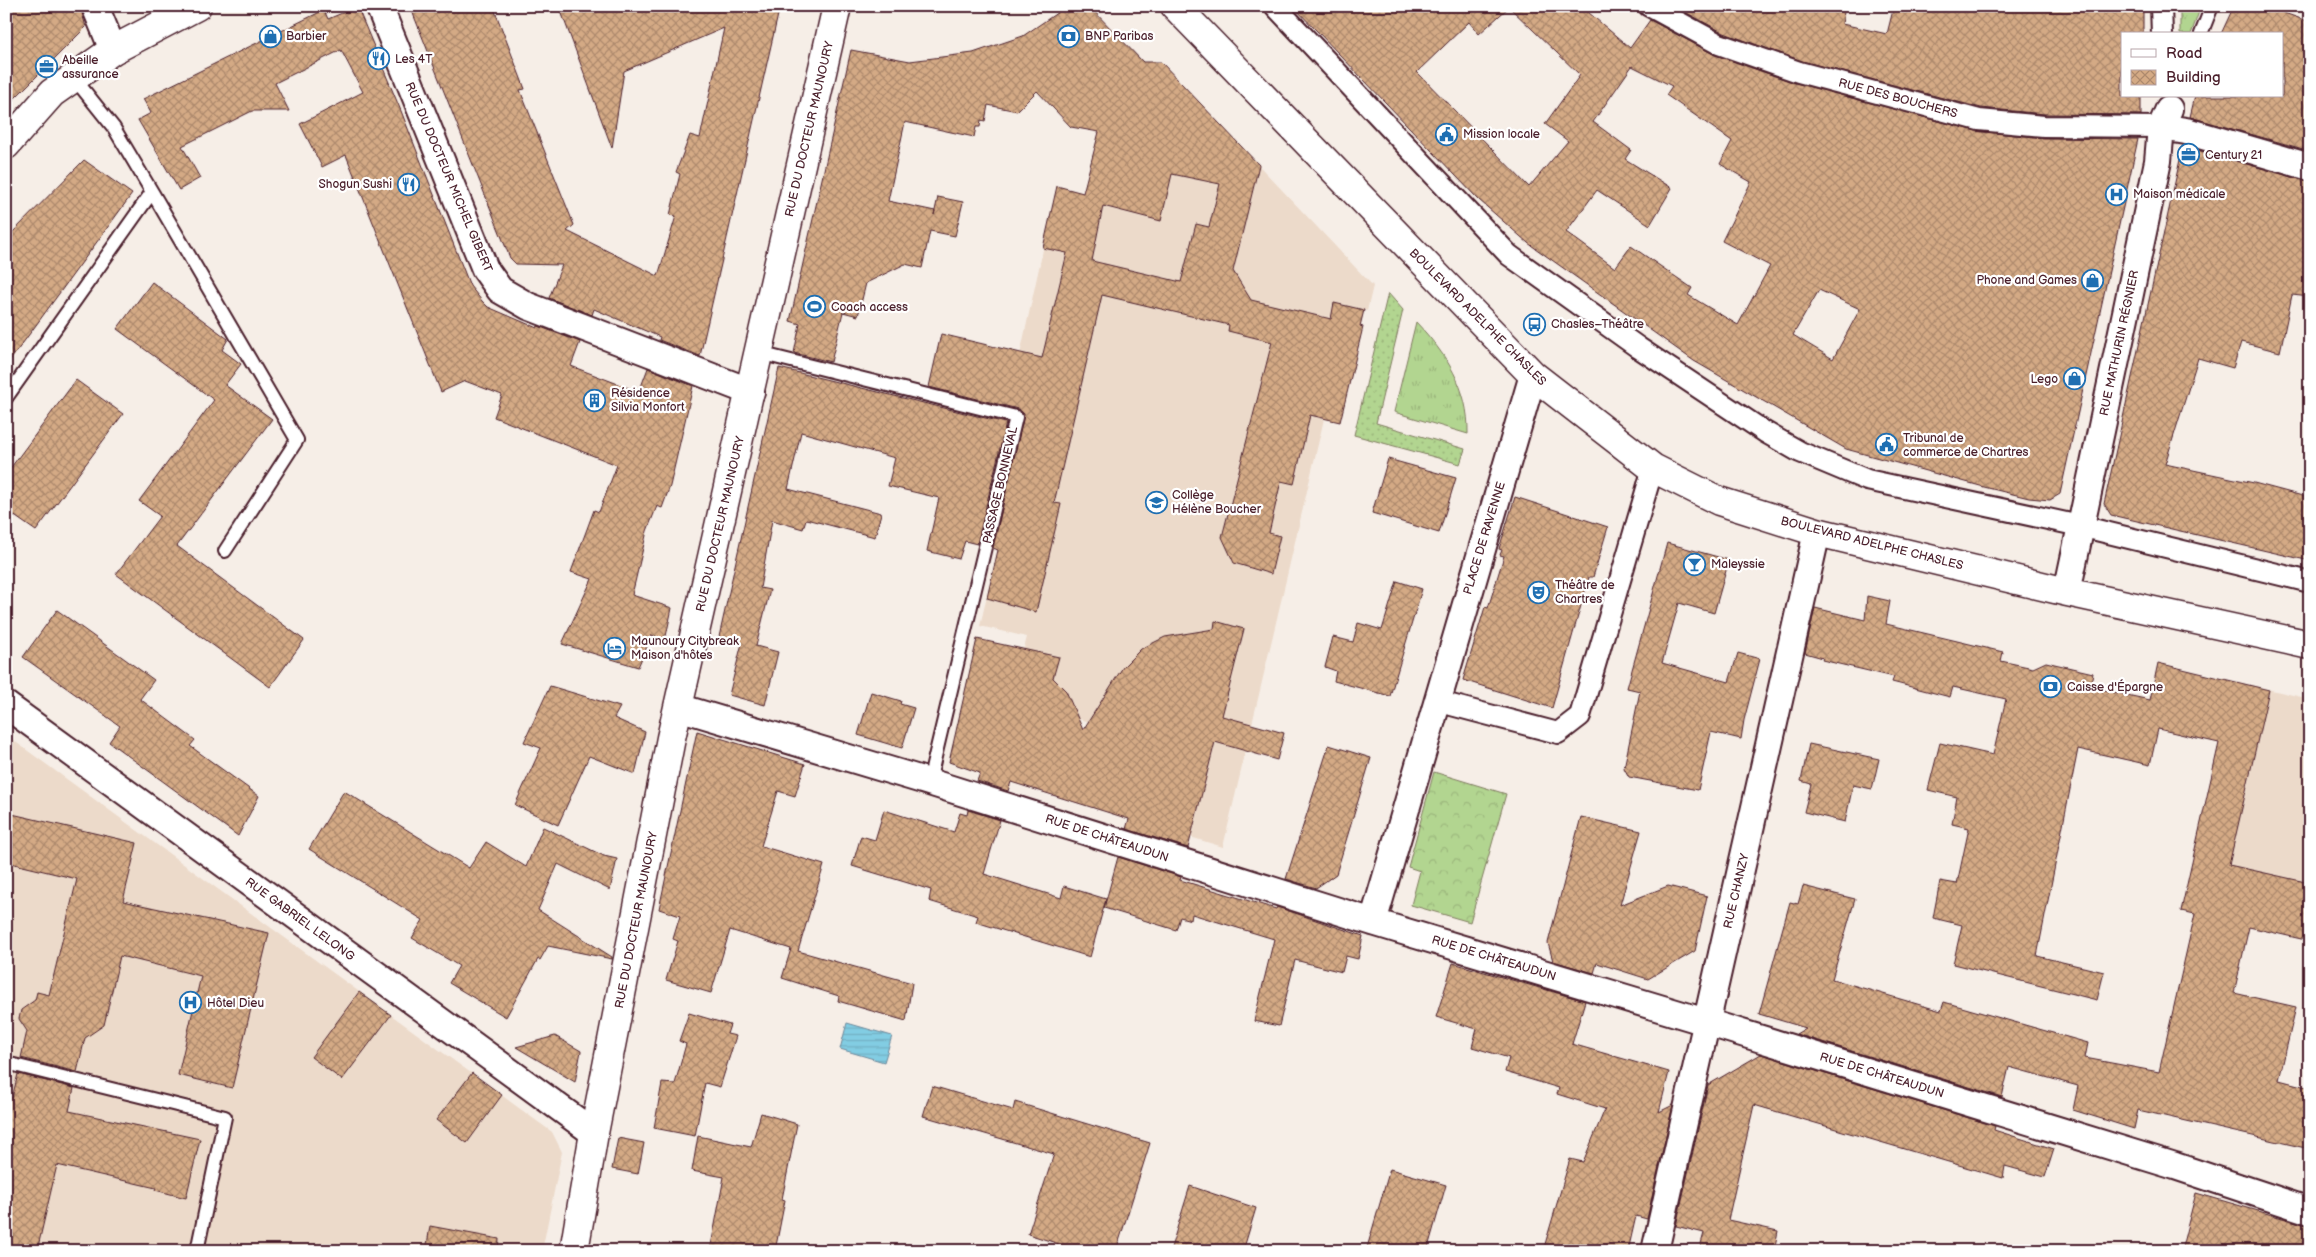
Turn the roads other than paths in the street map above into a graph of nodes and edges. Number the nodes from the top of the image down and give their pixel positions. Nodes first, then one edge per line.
1 (95, 6) edge
2 (197, 6) edge
3 (379, 6) edge
4 (837, 6) edge
5 (1175, 6) edge
6 (1276, 6) edge
7 (1649, 6) edge
8 (2161, 6) edge
9 (2212, 6) edge
10 (2162, 32) edge
11 (2202, 32) edge
12 (112, 50) junction
13 (74, 78) junction
14 (2168, 107) edge
15 (6, 145) edge
16 (2310, 167) edge
17 (152, 192) junction
18 (759, 353) junction
19 (1533, 375) junction
20 (751, 392) junction
21 (6, 398) edge
22 (1653, 468) junction
23 (2080, 526) junction
24 (1817, 532) junction
25 (226, 550) dead end
26 (2310, 582) edge
27 (2067, 592) junction
28 (2310, 646) edge
29 (1436, 701) junction
30 (678, 707) junction
31 (9, 712) edge
32 (929, 782) junction
33 (1373, 922) junction
34 (1706, 1022) junction
35 (6, 1063) edge
36 (594, 1133) junction
37 (2310, 1211) edge
38 (197, 1251) edge
39 (574, 1251) edge
40 (1655, 1251) edge

1 - 12 street
2 - 12 main road
3 - 20 street, RUE DU DOCTEUR MICHEL GIBERT
4 - 18 main road, RUE DU DOCTEUR MAUNOURY
5 - 19 main road, BOULEVARD ADELPHE CHASLES
6 - 23 street
7 - 14 street, RUE DES BOUCHERS
8 - 10 street
9 - 11 lane
12 - 13 main road
13 - 15 main road
13 - 17 lane
14 - 16 street
14 - 23 street, RUE MATHURIN RÉGNIER
17 - 21 lane
17 - 25 lane
18 - 20 main road, RUE DU DOCTEUR MAUNOURY
18 - 32 lane, PASSAGE BONNEVAL
19 - 22 main road, BOULEVARD ADELPHE CHASLES
19 - 29 street, PLACE DE RAVENNE
20 - 30 main road, RUE DU DOCTEUR MAUNOURY
22 - 24 main road, BOULEVARD ADELPHE CHASLES
22 - 29 street
23 - 26 street
23 - 27 street, RUE MATHURIN RÉGNIER
24 - 27 main road, BOULEVARD ADELPHE CHASLES
24 - 34 street, RUE CHANZY
27 - 28 main road, BOULEVARD ADELPHE CHASLES
29 - 33 street, PLACE DE RAVENNE
30 - 32 street, RUE DE CHÂTEAUDUN
30 - 36 main road, RUE DU DOCTEUR MAUNOURY
31 - 36 street, RUE GABRIEL LELONG
32 - 33 street, RUE DE CHÂTEAUDUN
33 - 34 street, RUE DE CHÂTEAUDUN
34 - 37 street, RUE DE CHÂTEAUDUN
34 - 40 street, RUE CHANZY
35 - 38 lane
36 - 39 main road, RUE DU DOCTEUR MAUNOURY

